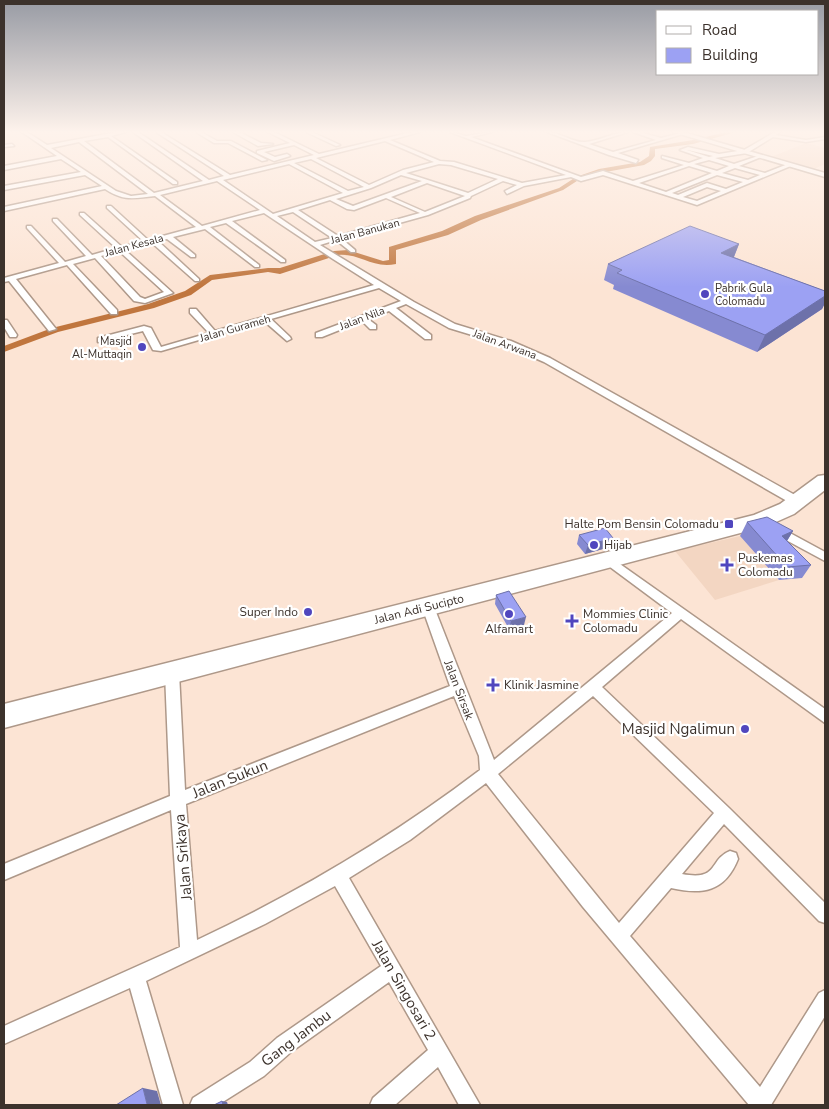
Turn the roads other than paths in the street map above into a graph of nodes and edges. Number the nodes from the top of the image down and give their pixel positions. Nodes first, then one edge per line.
1 (27, 184) edge
2 (103, 184) edge
3 (138, 184) edge
4 (174, 184) edge
5 (184, 184) edge
6 (201, 184) edge
7 (224, 184) edge
8 (330, 184) edge
9 (363, 184) edge
10 (376, 184) edge
11 (421, 184) edge
12 (436, 184) edge
13 (493, 184) edge
14 (522, 184) edge
15 (625, 184) edge
16 (636, 184) edge
17 (688, 184) edge
18 (743, 184) edge
19 (106, 186) junction
20 (187, 187) junction
21 (369, 187) junction
22 (4, 188) edge
23 (179, 189) junction
24 (726, 191) junction
25 (346, 192) dead end
26 (507, 192) dead end
27 (665, 194) junction
28 (154, 195) junction
29 (468, 195) junction
30 (387, 197) junction
31 (654, 197) dead end
32 (330, 198) junction
33 (678, 198) junction
34 (109, 207) dead end
35 (4, 209) edge
36 (293, 209) junction
37 (264, 210) junction
38 (82, 214) dead end
39 (426, 214) junction
40 (272, 216) junction
41 (56, 220) dead end
42 (227, 221) junction
43 (29, 227) dead end
44 (203, 227) junction
45 (168, 236) junction
46 (337, 238) junction
47 (150, 241) junction
48 (315, 244) junction
49 (121, 249) junction
50 (353, 252) dead end
51 (94, 256) junction
52 (193, 256) dead end
53 (283, 261) dead end
54 (66, 263) junction
55 (257, 266) dead end
56 (8, 279) edge
57 (197, 280) dead end
58 (380, 285) junction
59 (324, 290) dead end
60 (335, 298) junction
61 (406, 302) junction
62 (389, 308) junction
63 (193, 311) dead end
64 (114, 312) dead end
65 (363, 318) junction
66 (266, 319) junction
67 (4, 322) edge
68 (373, 327) dead end
69 (52, 329) dead end
70 (214, 334) junction
71 (13, 335) dead end
72 (318, 335) dead end
73 (428, 337) dead end
74 (287, 339) dead end
75 (101, 340) dead end
76 (825, 481) edge
77 (798, 502) junction
78 (760, 521) junction
79 (825, 557) edge
80 (610, 561) junction
81 (428, 607) junction
82 (681, 612) junction
83 (172, 673) junction
84 (593, 687) junction
85 (458, 689) junction
86 (4, 716) edge
87 (825, 716) edge
88 (488, 774) junction
89 (178, 800) junction
90 (724, 813) junction
91 (730, 859) dead end
92 (4, 872) edge
93 (337, 876) junction
94 (668, 879) junction
95 (825, 915) edge
96 (619, 936) junction
97 (189, 952) junction
98 (392, 970) junction
99 (136, 976) junction
100 (825, 999) edge
101 (4, 1035) edge
102 (440, 1052) junction
103 (760, 1104) edge
104 (173, 1105) edge
105 (200, 1105) edge
106 (380, 1105) edge
107 (470, 1105) edge

1 - 22 street
2 - 19 street
3 - 28 street
4 - 23 street
5 - 20 street
6 - 20 street
7 - 37 street, Jalan Arwana
8 - 25 street
9 - 21 street
10 - 21 street
11 - 30 street
12 - 29 street
13 - 29 street, Jalan Banukan
14 - 26 street
15 - 31 street
16 - 27 street
17 - 27 street
18 - 24 street
19 - 28 street
19 - 35 street
20 - 23 street
21 - 32 street
23 - 28 street
24 - 33 street
24 - 33 street
27 - 33 street
28 - 44 street
29 - 39 street, Jalan Banukan
30 - 32 street
30 - 39 street
32 - 36 street
34 - 47 street
36 - 40 street
36 - 46 street
37 - 40 street, Jalan Arwana
37 - 42 street, Jalan Kesala
38 - 49 street
39 - 46 street, Jalan Banukan
40 - 48 street, Jalan Arwana
41 - 51 street
42 - 44 street, Jalan Kesala
42 - 53 street
43 - 54 street
44 - 45 street, Jalan Kesala
44 - 55 street
45 - 47 street, Jalan Kesala
45 - 52 street
46 - 48 street, Jalan Banukan
46 - 50 street
47 - 49 street, Jalan Kesala
47 - 57 street
48 - 58 street, Jalan Arwana
49 - 51 street, Jalan Kesala
49 - 51 street
51 - 54 street, Jalan Kesala
54 - 56 street, Jalan Kesala
54 - 64 street
56 - 69 street
58 - 60 street, Jalan Gurameh
58 - 61 street, Jalan Arwana
59 - 60 street
60 - 66 street, Jalan Gurameh
61 - 62 street, Jalan Nila
61 - 77 street, Jalan Arwana
62 - 65 street, Jalan Nila
62 - 73 street
63 - 70 street
65 - 68 street
65 - 72 street, Jalan Nila
66 - 70 street, Jalan Gurameh
66 - 74 street
67 - 71 street
70 - 75 street, Jalan Gurameh
76 - 77 highway, Jalan Adi Sucipto
77 - 78 highway, Jalan Adi Sucipto
78 - 79 street
78 - 80 highway, Jalan Adi Sucipto
80 - 81 highway, Jalan Adi Sucipto
80 - 82 street
81 - 83 highway, Jalan Adi Sucipto
81 - 85 street, Jalan Sirsak
82 - 84 street
82 - 87 street
83 - 86 highway, Jalan Adi Sucipto
83 - 89 street, Jalan Srikaya
84 - 88 street
84 - 90 street
85 - 88 street, Jalan Sirsak
85 - 89 street, Jalan Sukun
88 - 93 street
88 - 96 street
89 - 92 street, Jalan Sukun
89 - 97 street, Jalan Srikaya
90 - 94 street
90 - 95 street
91 - 94 street
93 - 97 street
93 - 98 street, Jalan Singosari 2
94 - 96 street
96 - 103 street
97 - 99 street
98 - 102 street, Jalan Singosari 2
98 - 105 street, Gang Jambu
99 - 101 street
99 - 104 street
100 - 103 street
102 - 106 street
102 - 107 street, Jalan Singosari 2

